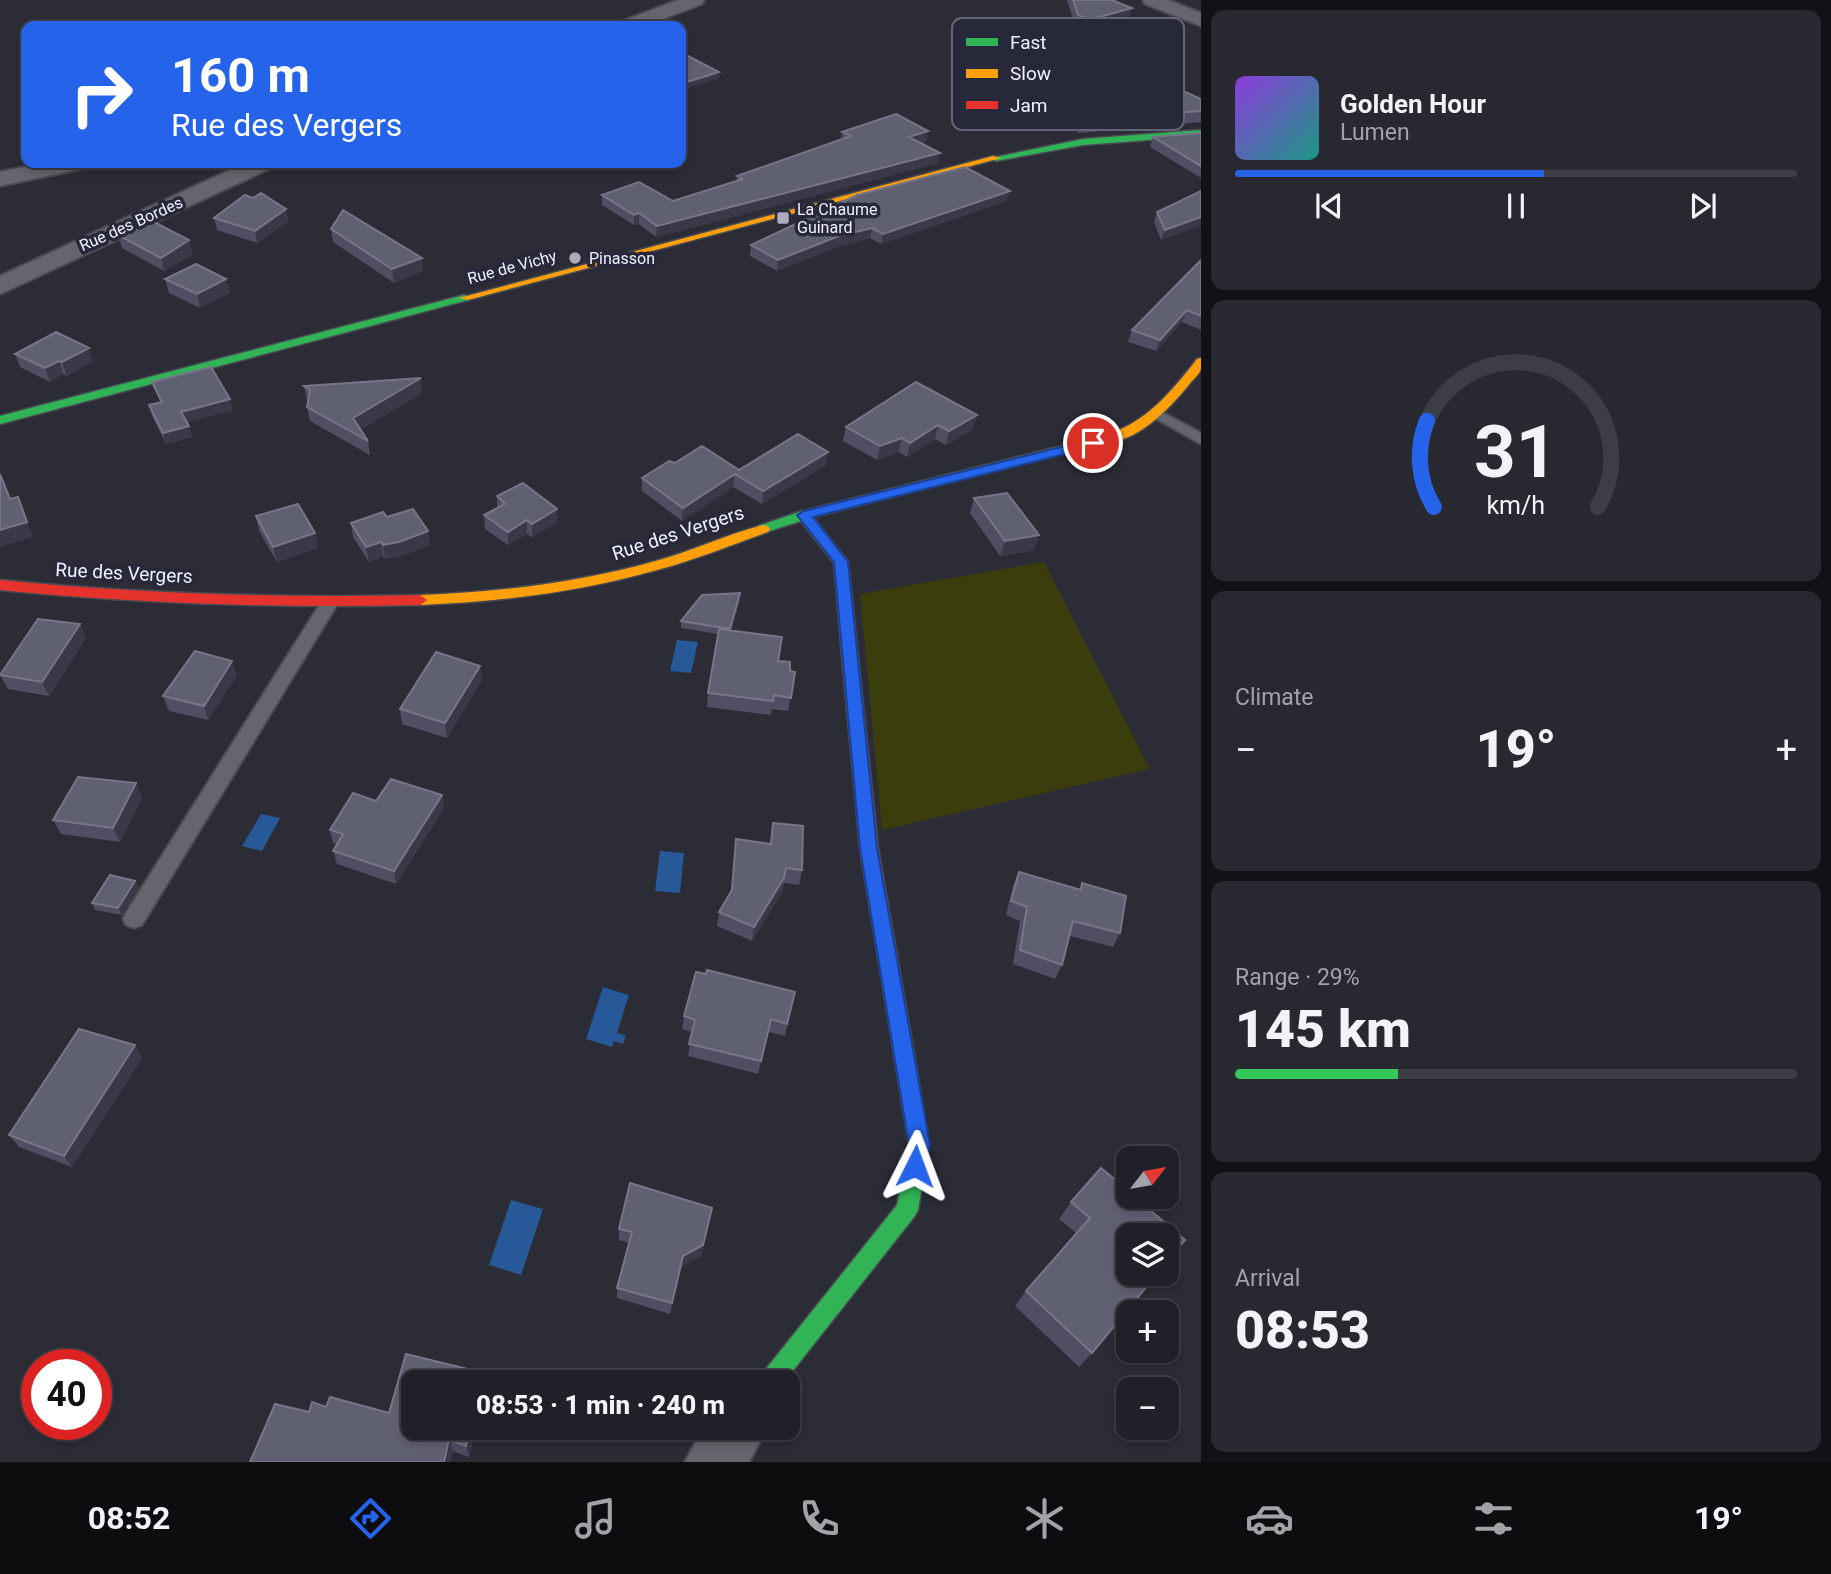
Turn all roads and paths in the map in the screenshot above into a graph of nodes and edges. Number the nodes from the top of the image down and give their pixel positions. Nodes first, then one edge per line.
1 (695, 0) edge
2 (1152, 0) edge
3 (1201, 20) edge
4 (640, 21) edge
5 (1201, 133) edge
6 (53, 168) edge
7 (252, 168) edge
8 (0, 179) edge
9 (0, 286) edge
10 (1201, 361) edge
11 (1158, 414) junction
12 (0, 420) edge
13 (1201, 439) edge
14 (804, 515) junction
15 (0, 585) edge
16 (329, 603) junction
17 (134, 919) dead end
18 (780, 1370) edge
19 (729, 1440) edge
20 (714, 1462) edge

1 - 4 street
2 - 3 street
5 - 12 street, Rue de Vichy
6 - 8 street
7 - 9 street, Rue des Bordes
10 - 11 street, Rue des Vergers
11 - 13 lane
11 - 14 street, Rue des Vergers
14 - 16 street, Rue des Vergers
14 - 18 street
15 - 16 street, Rue des Vergers
16 - 17 lane
19 - 20 street

